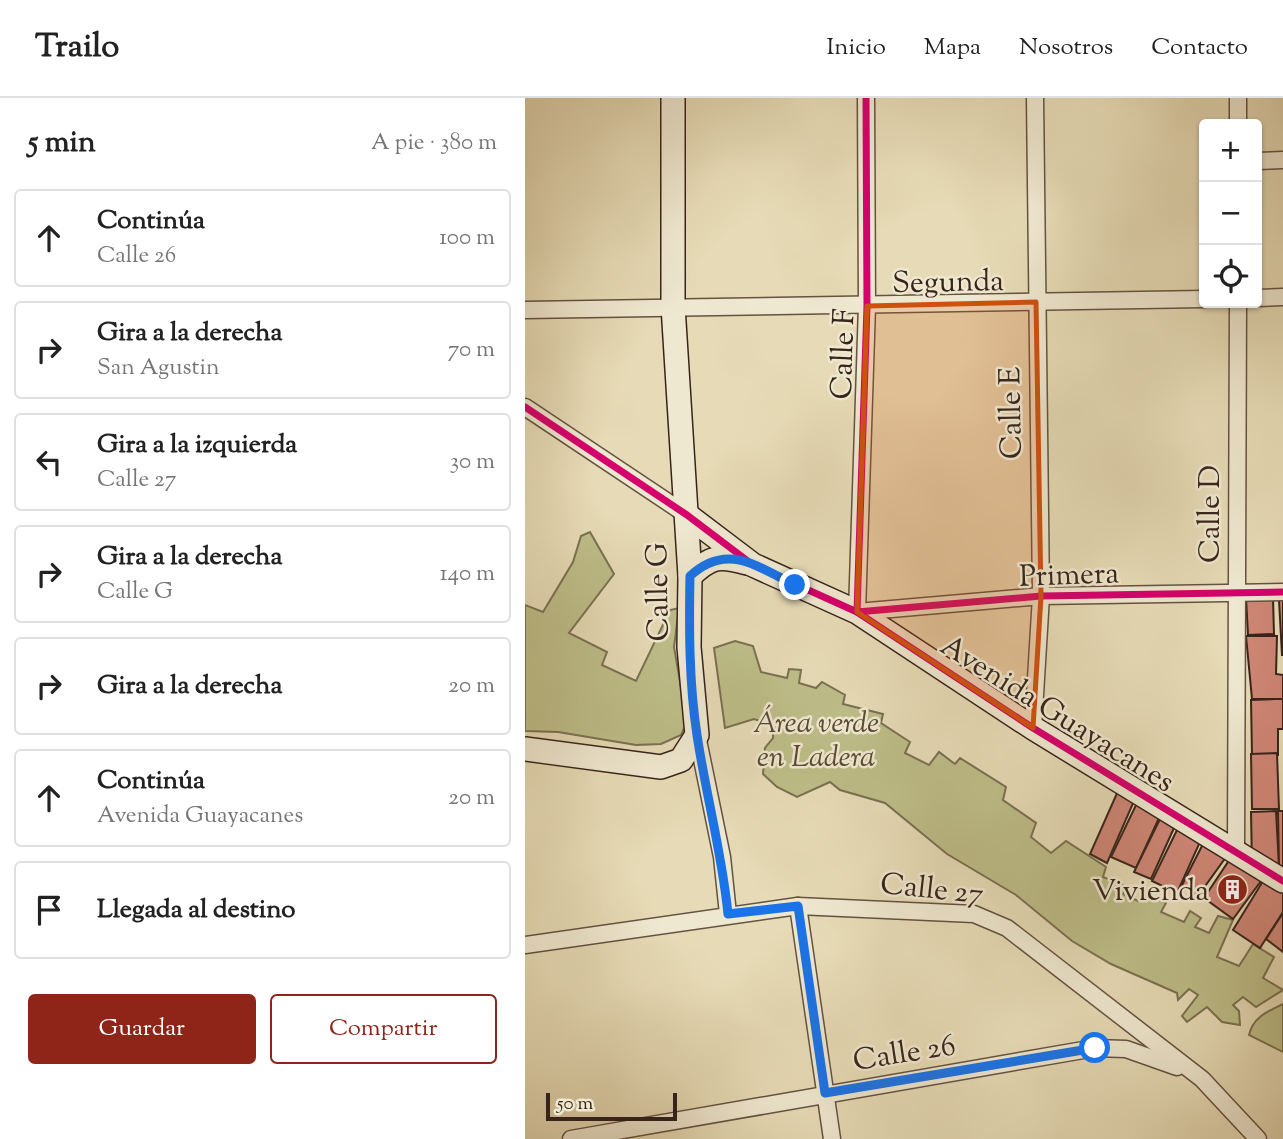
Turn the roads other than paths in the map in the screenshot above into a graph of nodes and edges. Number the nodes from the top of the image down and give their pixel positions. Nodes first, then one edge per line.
1 (673, 98) edge
2 (866, 98) edge
3 (1035, 98) edge
4 (1238, 98) edge
5 (1238, 119) edge
6 (1283, 160) edge
7 (1262, 161) edge
8 (1283, 297) edge
9 (1262, 298) edge
10 (1199, 299) edge
11 (1036, 302) junction
12 (673, 306) junction
13 (867, 306) junction
14 (1238, 308) edge
15 (525, 310) edge
16 (525, 407) edge
17 (687, 515) junction
18 (753, 565) junction
19 (690, 576) junction
20 (1283, 592) edge
21 (1237, 593) junction
22 (1041, 596) junction
23 (857, 612) junction
24 (1033, 728) junction
25 (697, 735) junction
26 (525, 749) edge
27 (1236, 852) junction
28 (1283, 881) edge
29 (798, 906) junction
30 (728, 914) junction
31 (525, 945) edge
32 (1202, 1079) junction
33 (825, 1093) junction
34 (1236, 1115) junction
35 (571, 1139) edge
36 (832, 1139) edge
37 (1241, 1139) edge
38 (1258, 1139) edge

1 - 12 street, Calle G
2 - 13 street, Calle F
3 - 11 street, Calle E
4 - 5 street
6 - 7 street
8 - 9 street
10 - 11 street, Segunda
11 - 13 street, Segunda
11 - 22 street, Calle E
12 - 13 street, Segunda
12 - 15 street, Segunda
12 - 17 street, Calle G
13 - 23 street, Calle F
14 - 21 street, Calle D
16 - 17 street, Avenida Guayacanes
17 - 18 street, Avenida Guayacanes
17 - 19 street, Calle G
18 - 19 street
18 - 23 street, Avenida Guayacanes
19 - 25 street, Calle G
20 - 21 street, Primera
21 - 22 street, Primera
21 - 27 street, Calle D
22 - 23 street, Primera
22 - 24 street, Calle E
23 - 24 street, Avenida Guayacanes
24 - 27 street, Avenida Guayacanes
25 - 26 street
25 - 30 street, Calle G
27 - 28 street, Avenida Guayacanes
29 - 30 street, Calle 27
29 - 32 street, Calle 27
29 - 33 street
30 - 31 street, Calle 27
32 - 33 street, Calle 26
32 - 34 street, Calle 27
33 - 35 street, Calle 26
33 - 36 street
34 - 37 street
34 - 38 street, Calle 27

